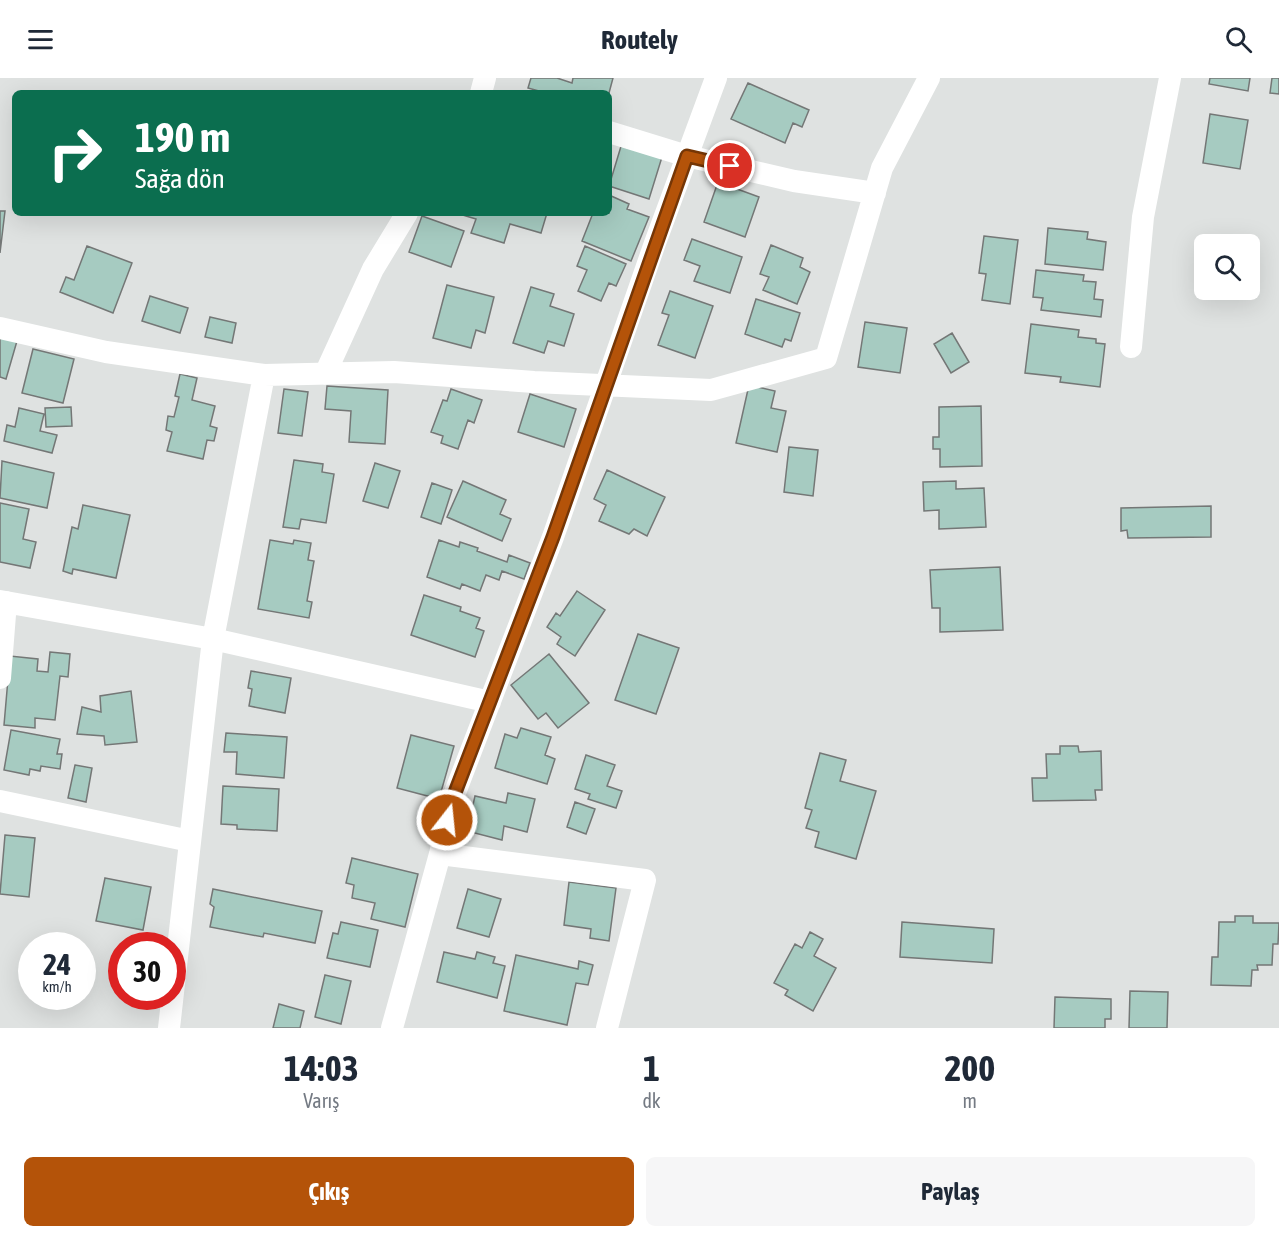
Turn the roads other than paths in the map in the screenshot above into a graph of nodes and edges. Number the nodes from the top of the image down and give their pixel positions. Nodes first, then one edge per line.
1 (716, 78) edge
2 (929, 78) edge
3 (1170, 78) edge
4 (612, 133) edge
5 (687, 156) junction
6 (875, 193) junction
7 (405, 216) edge
8 (0, 328) edge
9 (1131, 347) dead end
10 (326, 374) junction
11 (264, 375) junction
12 (605, 386) junction
13 (3, 601) edge
14 (213, 639) junction
15 (0, 678) edge
16 (490, 702) junction
17 (0, 801) edge
18 (190, 841) junction
19 (440, 854) junction
20 (169, 1028) edge
21 (392, 1028) edge
22 (608, 1028) edge

1 - 5 street
2 - 6 street
3 - 9 street
4 - 5 street
5 - 6 street
5 - 12 street
6 - 12 street
7 - 10 street
8 - 11 street
10 - 11 street
10 - 12 street
11 - 14 street
12 - 16 street
13 - 14 street
13 - 15 street
14 - 16 street
14 - 18 street
16 - 19 street
17 - 18 street
18 - 20 street
19 - 21 street
19 - 22 street

